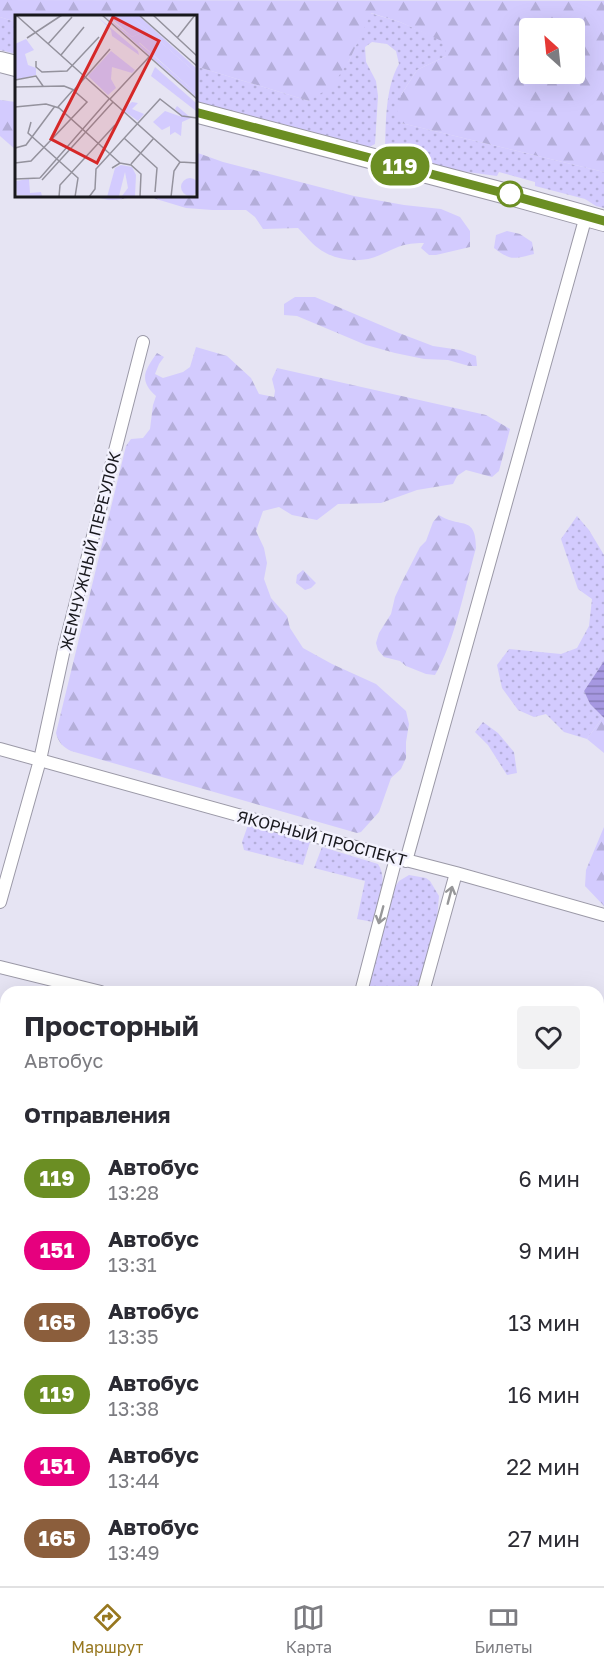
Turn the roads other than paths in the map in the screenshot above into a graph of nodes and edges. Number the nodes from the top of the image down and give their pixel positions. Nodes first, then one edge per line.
1 (0, 62) edge
2 (15, 66) edge
3 (196, 112) edge
4 (595, 219) edge
5 (143, 342) dead end
6 (0, 749) edge
7 (40, 760) junction
8 (401, 859) junction
9 (456, 873) junction
10 (0, 902) edge
11 (604, 915) edge
12 (0, 967) edge
13 (77, 986) edge
14 (362, 986) edge
15 (425, 986) edge

1 - 2 main road
3 - 4 main road
4 - 8 street
5 - 7 street, ЖЕМЧУЖНЫЙ ПЕРЕУЛОК
6 - 7 street, ЯКОРНЫЙ ПРОСПЕКТ
7 - 8 street, ЯКОРНЫЙ ПРОСПЕКТ
7 - 10 street, ЖЕМЧУЖНЫЙ ПЕРЕУЛОК
8 - 9 street, ЯКОРНЫЙ ПРОСПЕКТ
8 -> 14 street
9 - 11 street, ЯКОРНЫЙ ПРОСПЕКТ
15 -> 9 street
12 - 13 street

